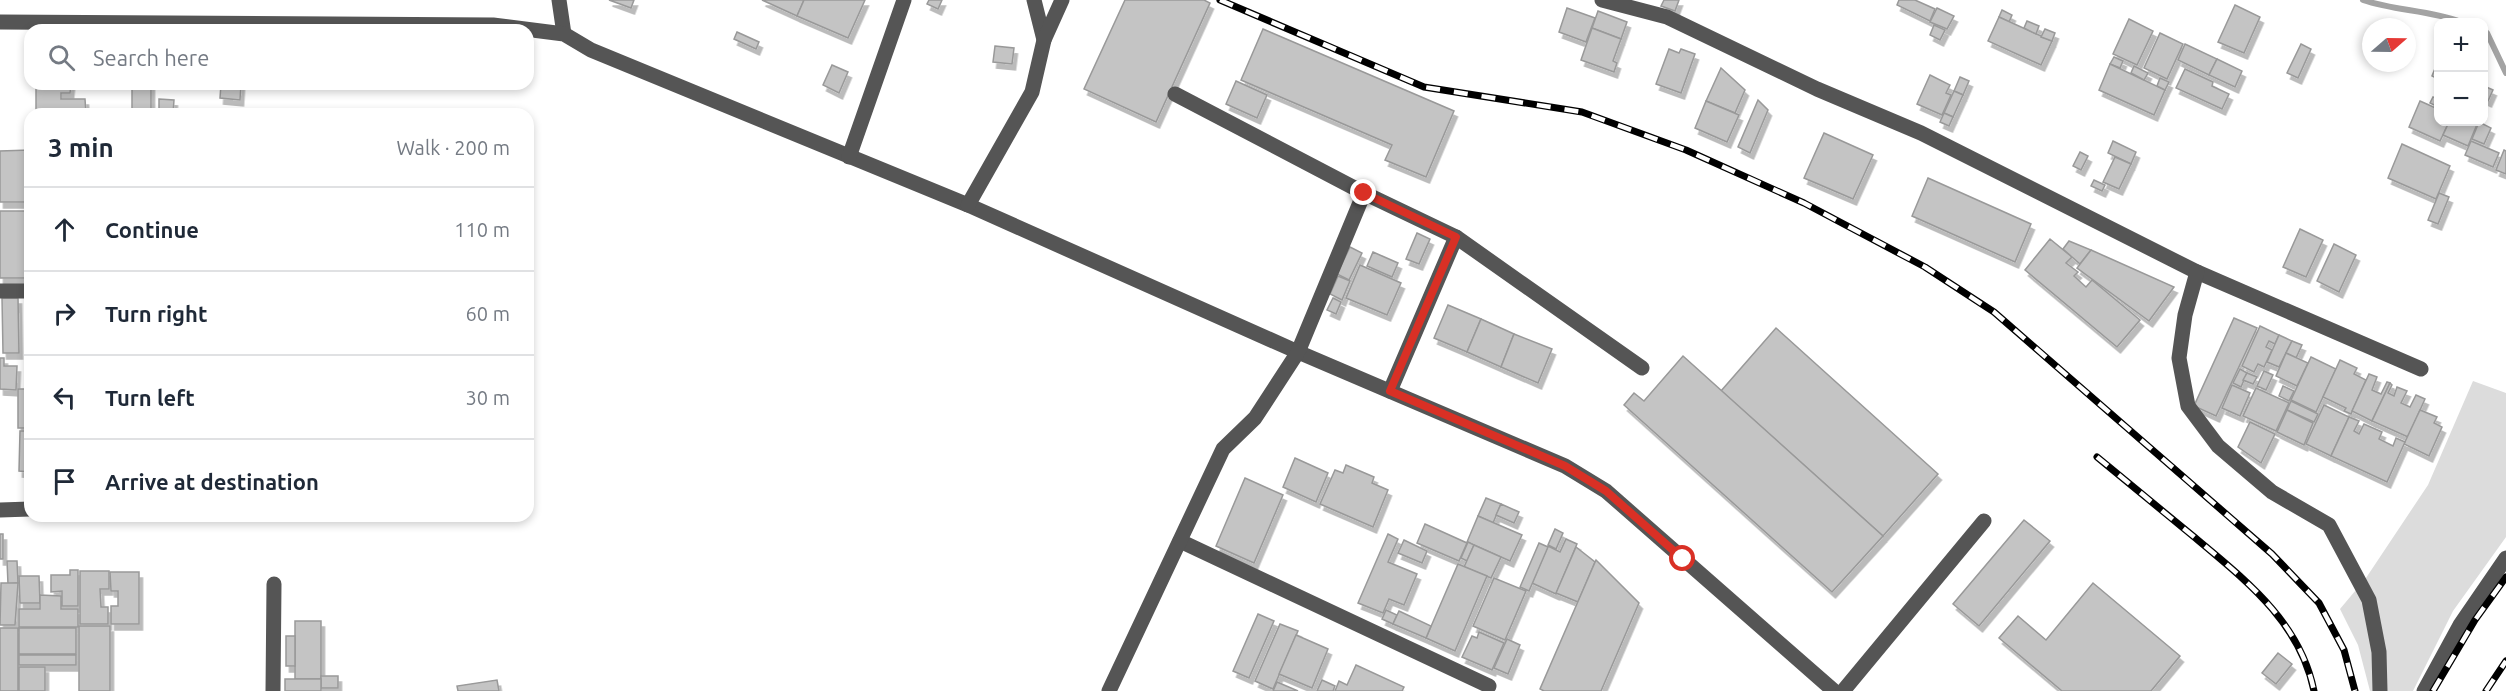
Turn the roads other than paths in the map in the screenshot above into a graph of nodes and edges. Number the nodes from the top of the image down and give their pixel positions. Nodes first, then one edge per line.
1 (559, 0) edge
2 (904, 0) edge
3 (1034, 0) edge
4 (1062, 0) edge
5 (1602, 0) edge
6 (0, 22) edge
7 (493, 24) edge
8 (534, 30) edge
9 (564, 34) junction
10 (1044, 40) junction
11 (1175, 94) dead end
12 (849, 157) junction
13 (1364, 193) junction
14 (968, 205) junction
15 (1456, 237) junction
16 (2197, 272) junction
17 (0, 291) edge
18 (24, 291) edge
19 (1298, 352) junction
20 (1642, 368) dead end
21 (2421, 369) dead end
22 (1390, 391) junction
23 (0, 510) edge
24 (24, 510) edge
25 (1983, 521) dead end
26 (1180, 541) junction
27 (2506, 558) edge
28 (274, 584) dead end
29 (1489, 686) dead end
30 (273, 691) edge
31 (1108, 691) edge
32 (1834, 691) edge
33 (1843, 691) edge
34 (2380, 691) edge
35 (2424, 691) edge

1 - 9 street
2 - 12 street
3 - 10 street
4 - 10 street
5 - 16 street
6 - 7 street
8 - 9 street
9 - 12 street
10 - 14 street
11 - 13 street
12 - 14 street
13 - 15 street
13 - 19 street
14 - 19 street
15 - 20 street
15 - 22 street
16 - 21 street
16 - 34 street
17 - 18 street
19 - 22 street
19 - 26 street
22 - 32 street
23 - 24 street
25 - 33 street
26 - 29 street
26 - 31 street
27 - 35 street
28 - 30 street

